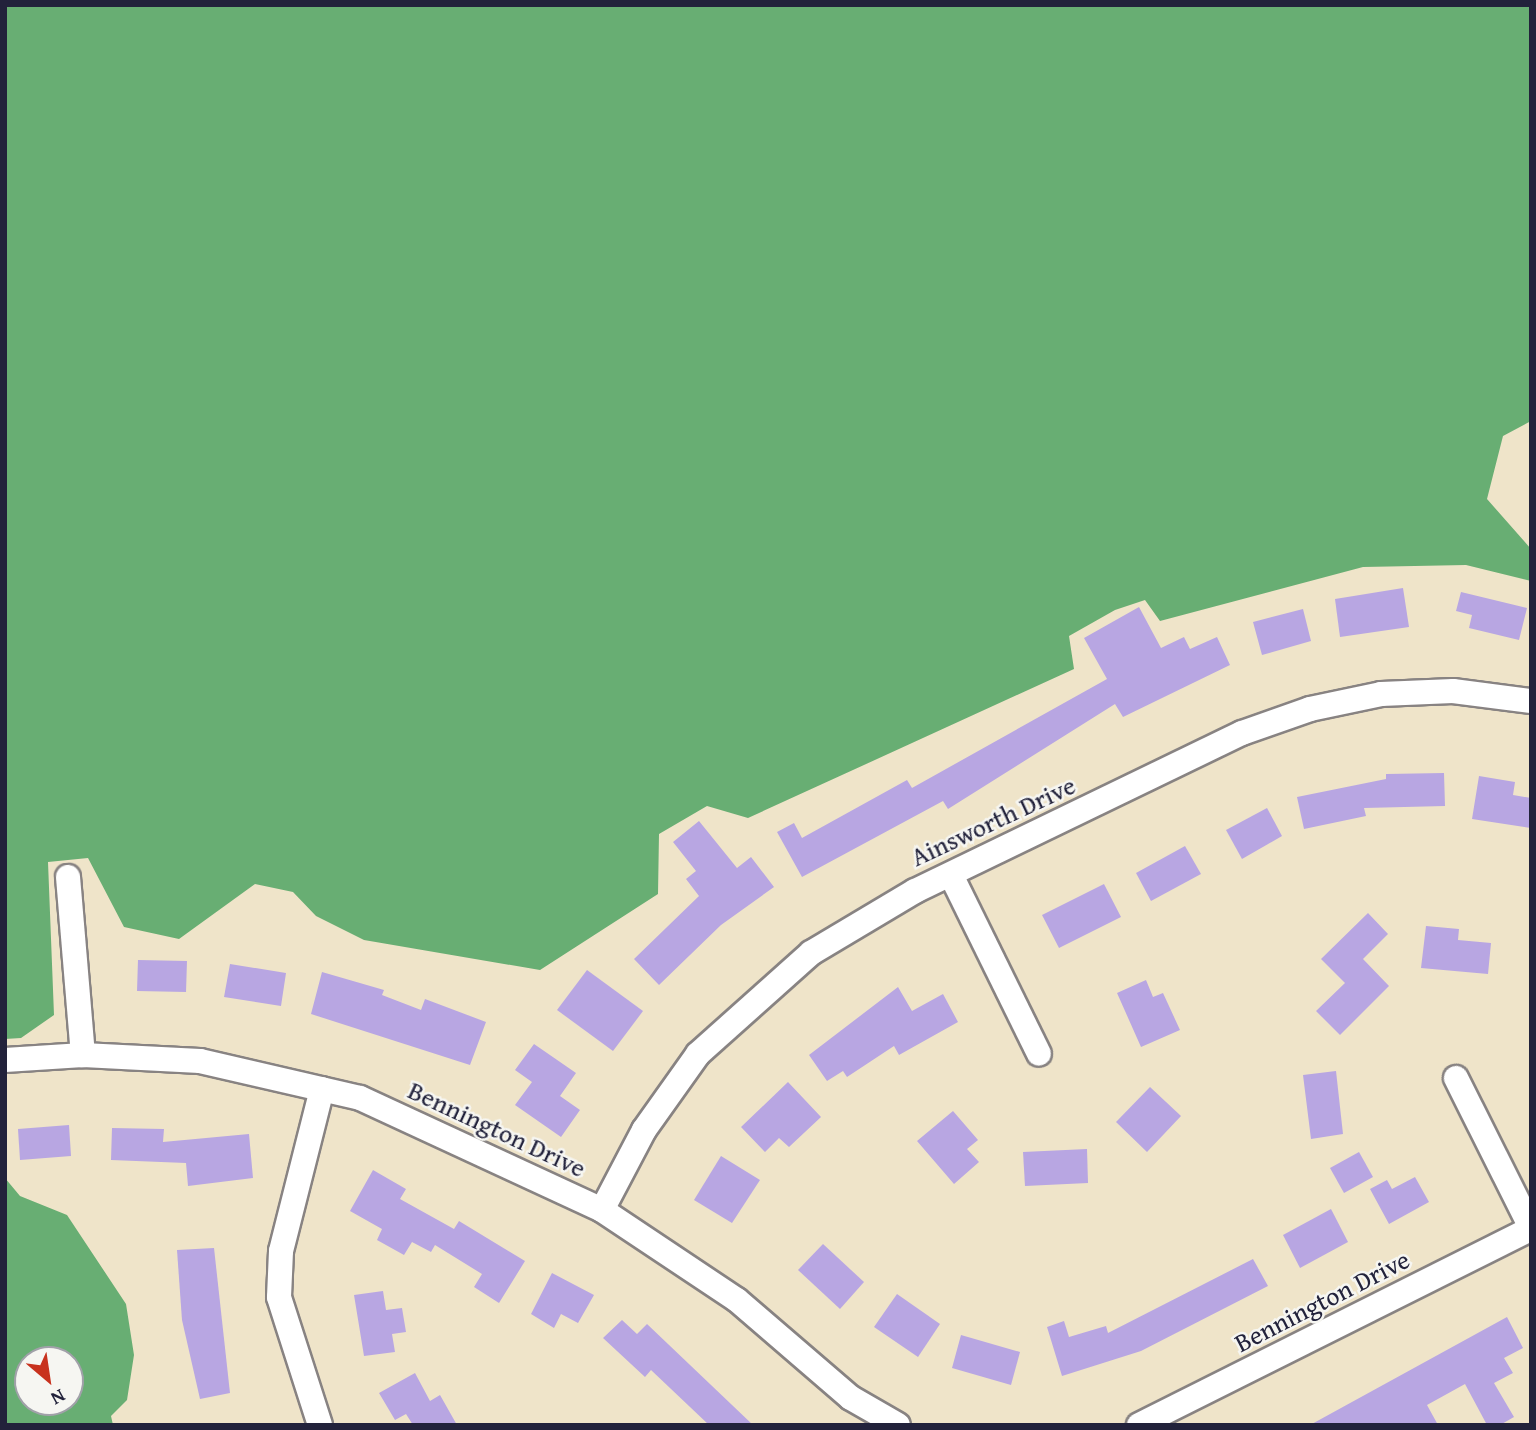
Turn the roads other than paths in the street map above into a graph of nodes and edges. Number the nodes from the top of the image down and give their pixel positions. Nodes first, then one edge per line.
1 (1531, 701) edge
2 (951, 875) junction
3 (68, 877) dead end
4 (1039, 1054) dead end
5 (83, 1055) junction
6 (5, 1060) edge
7 (1456, 1078) dead end
8 (322, 1089) junction
9 (601, 1210) junction
10 (1531, 1229) edge
11 (320, 1425) edge
12 (898, 1425) edge
13 (1139, 1425) edge

1 - 2 street, Ainsworth Drive
2 - 4 street
2 - 9 street, Ainsworth Drive
3 - 5 street
5 - 6 street, Bennington Drive
5 - 8 street, Bennington Drive
7 - 10 street
8 - 9 street, Bennington Drive
8 - 11 street
9 - 12 street, Bennington Drive
10 - 13 street, Bennington Drive

